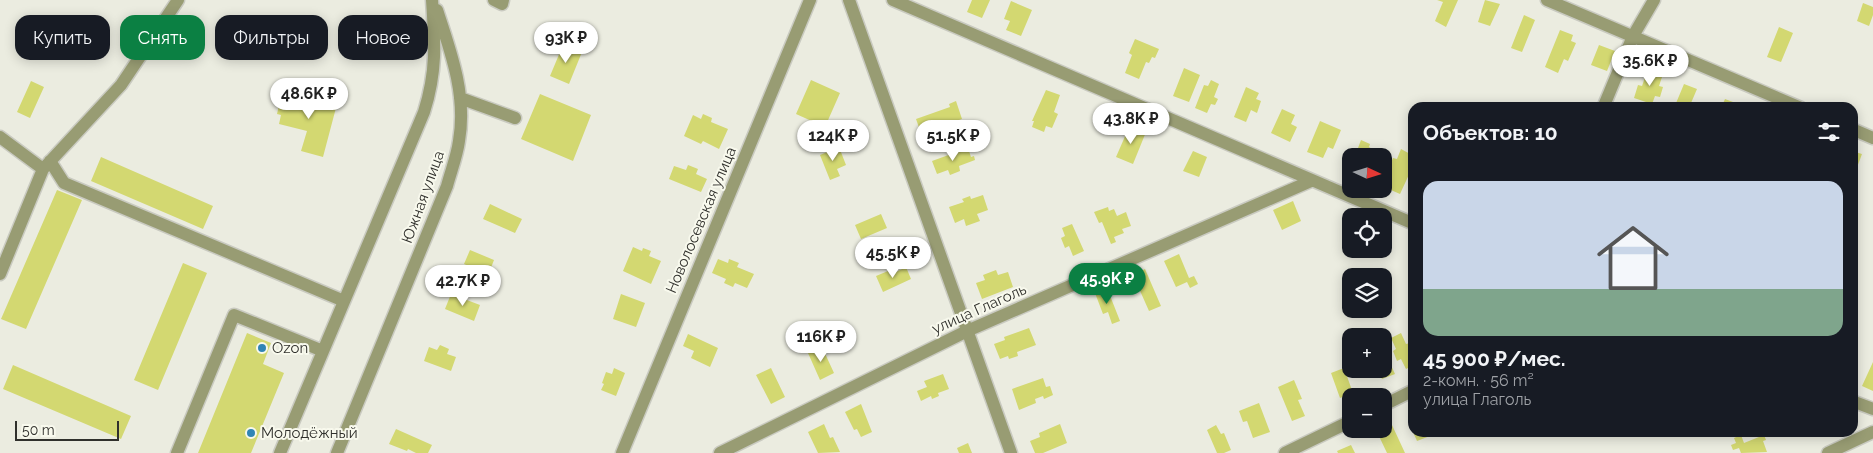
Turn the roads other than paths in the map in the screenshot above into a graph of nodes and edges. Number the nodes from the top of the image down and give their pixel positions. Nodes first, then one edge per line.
1 (433, 0) edge
2 (494, 0) edge
3 (503, 0) edge
4 (810, 0) edge
5 (849, 0) edge
6 (893, 0) edge
7 (1547, 0) edge
8 (1654, 0) edge
9 (173, 2) edge
10 (1633, 36) junction
11 (460, 98) junction
12 (1606, 102) edge
13 (1787, 102) edge
14 (515, 118) dead end
15 (1858, 132) edge
16 (0, 137) edge
17 (1873, 138) edge
18 (46, 165) junction
19 (1311, 181) junction
20 (1408, 221) edge
21 (0, 274) edge
22 (344, 301) junction
23 (967, 331) junction
24 (323, 351) junction
25 (1408, 393) edge
26 (1392, 401) edge
27 (1858, 403) edge
28 (1873, 409) edge
29 (1342, 425) edge
30 (1873, 432) edge
31 (177, 453) edge
32 (280, 453) edge
33 (337, 453) edge
34 (622, 453) edge
35 (720, 453) edge
36 (1011, 453) edge
37 (1285, 453) edge
38 (1828, 453) edge

1 - 11 street, Южная улица
1 - 22 street
2 - 3 street
4 - 34 street, Новолосевская улица
5 - 23 street
6 - 19 street
7 - 10 street
8 - 10 street
9 - 18 street
10 - 12 street
10 - 13 street
11 - 14 street
11 - 33 street, Южная улица
15 - 17 street
16 - 18 street
18 - 21 street
18 - 22 street
19 - 20 street
19 - 23 street, улица Глаголь
22 - 24 street
23 - 35 street, улица Глаголь
23 - 36 street
24 - 31 street
24 - 32 street
25 - 26 street
27 - 28 street
29 - 37 street
30 - 38 street

